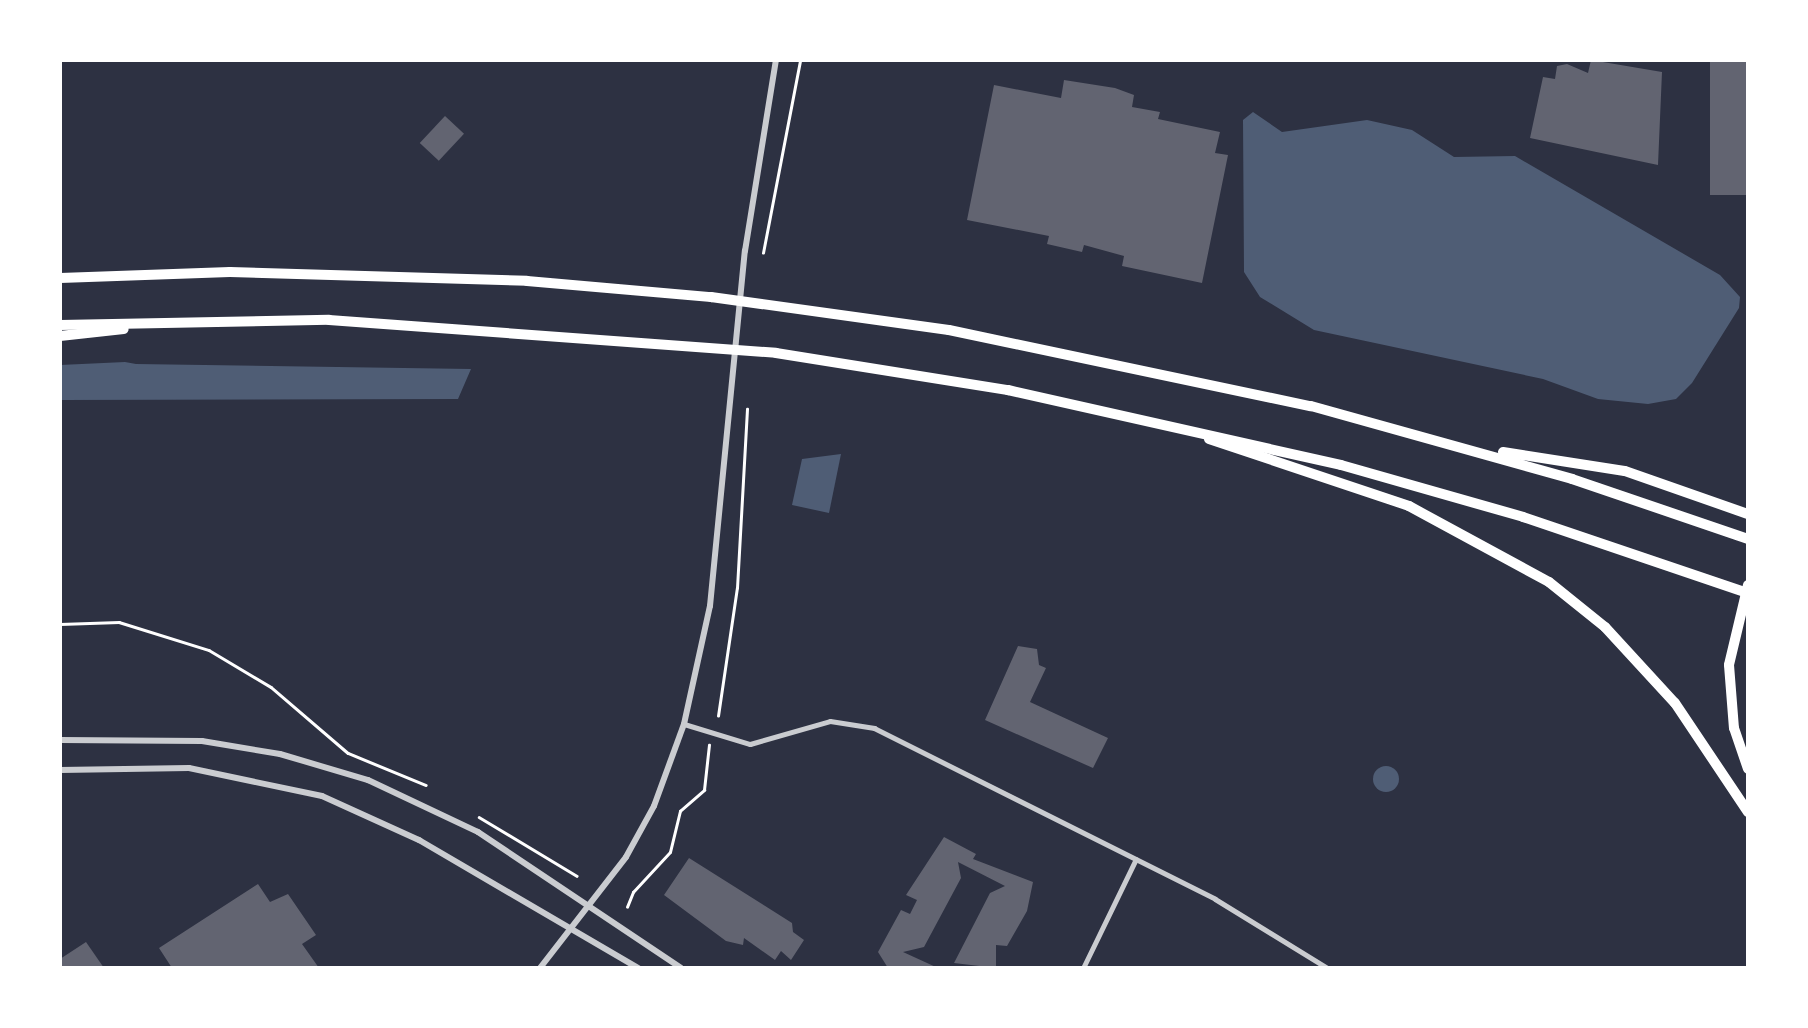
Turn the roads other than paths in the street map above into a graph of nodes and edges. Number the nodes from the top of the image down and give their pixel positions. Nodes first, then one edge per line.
1 (776, 60) edge
2 (60, 278) edge
3 (200, 320) junction
4 (60, 325) edge
5 (60, 336) edge
6 (1156, 421) junction
7 (1462, 446) junction
8 (1748, 514) edge
9 (1748, 539) edge
10 (1748, 585) edge
11 (1748, 594) edge
12 (684, 724) junction
13 (60, 740) edge
14 (1748, 768) edge
15 (60, 770) edge
16 (1748, 812) edge
17 (1136, 859) junction
18 (591, 908) junction
19 (572, 930) junction
20 (540, 968) edge
21 (638, 968) edge
22 (680, 968) edge
23 (1083, 968) edge
24 (1327, 968) edge

1 - 12 street
2 - 7 highway
3 - 4 highway
3 - 5 highway
3 - 6 highway
6 - 11 highway
6 - 16 highway
7 - 8 highway
7 - 9 highway
10 - 14 highway
12 - 17 street
12 - 18 street
13 - 18 street
15 - 19 street
17 - 23 street
17 - 24 street
18 - 19 street
18 - 22 street
19 - 20 street
19 - 21 street

